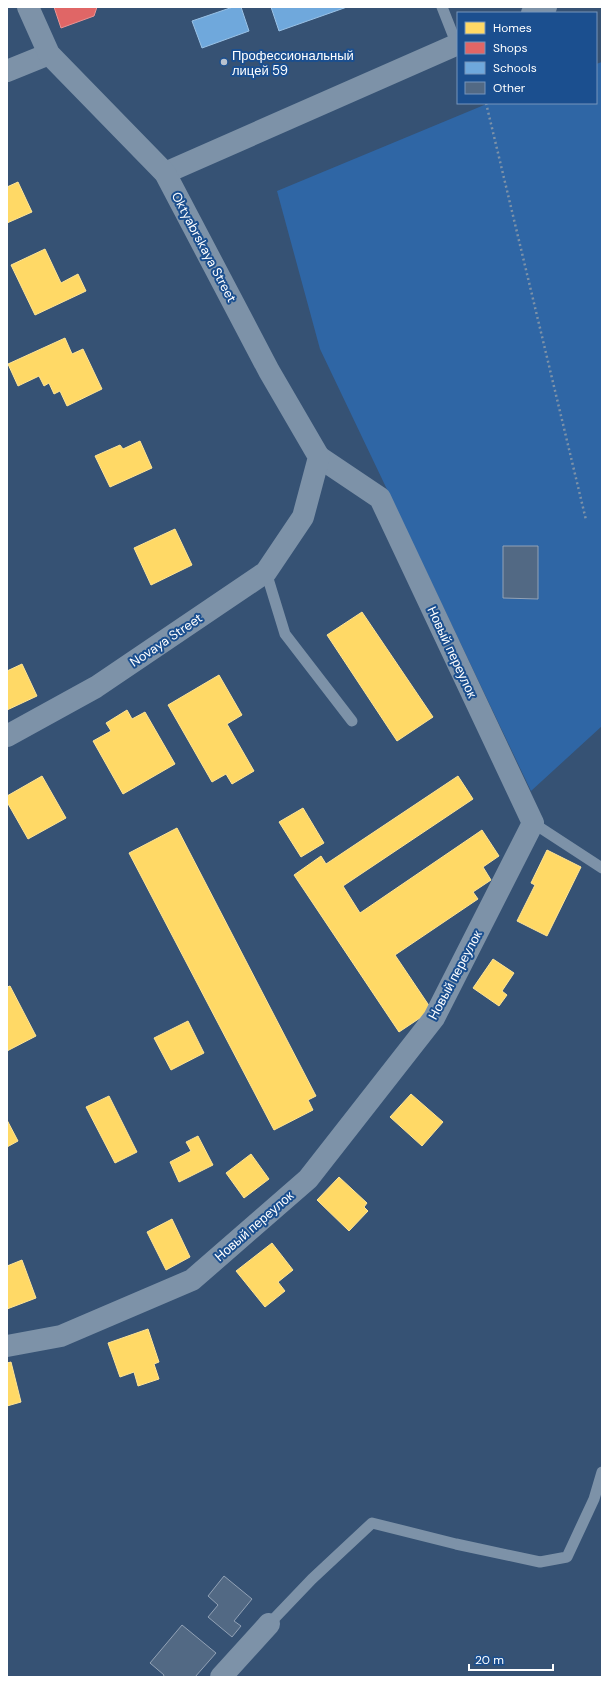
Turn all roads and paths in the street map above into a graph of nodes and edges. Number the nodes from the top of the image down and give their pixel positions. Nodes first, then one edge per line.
1 (28, 7) edge
2 (442, 7) edge
3 (546, 7) edge
4 (534, 12) edge
5 (457, 43) edge
6 (457, 45) edge
7 (49, 54) junction
8 (7, 71) edge
9 (486, 104) edge
10 (165, 173) junction
11 (319, 457) junction
12 (586, 520) dead end
13 (266, 572) junction
14 (352, 721) dead end
15 (7, 736) edge
16 (533, 823) junction
17 (602, 868) edge
18 (7, 1346) edge
19 (602, 1472) edge
20 (269, 1624) joint
21 (221, 1677) edge

1 - 7 street, Oktyabrskaya Street
2 - 5 lane
3 - 4 street
6 - 10 street
7 - 8 street
7 - 10 street, Oktyabrskaya Street
9 - 12 path
10 - 11 street, Oktyabrskaya Street
11 - 13 street, Novaya Street
11 - 16 street, Новый переулок
13 - 14 lane
13 - 15 street, Novaya Street
16 - 17 lane
16 - 18 street, Новый переулок
19 - 20 lane
20 - 21 street

